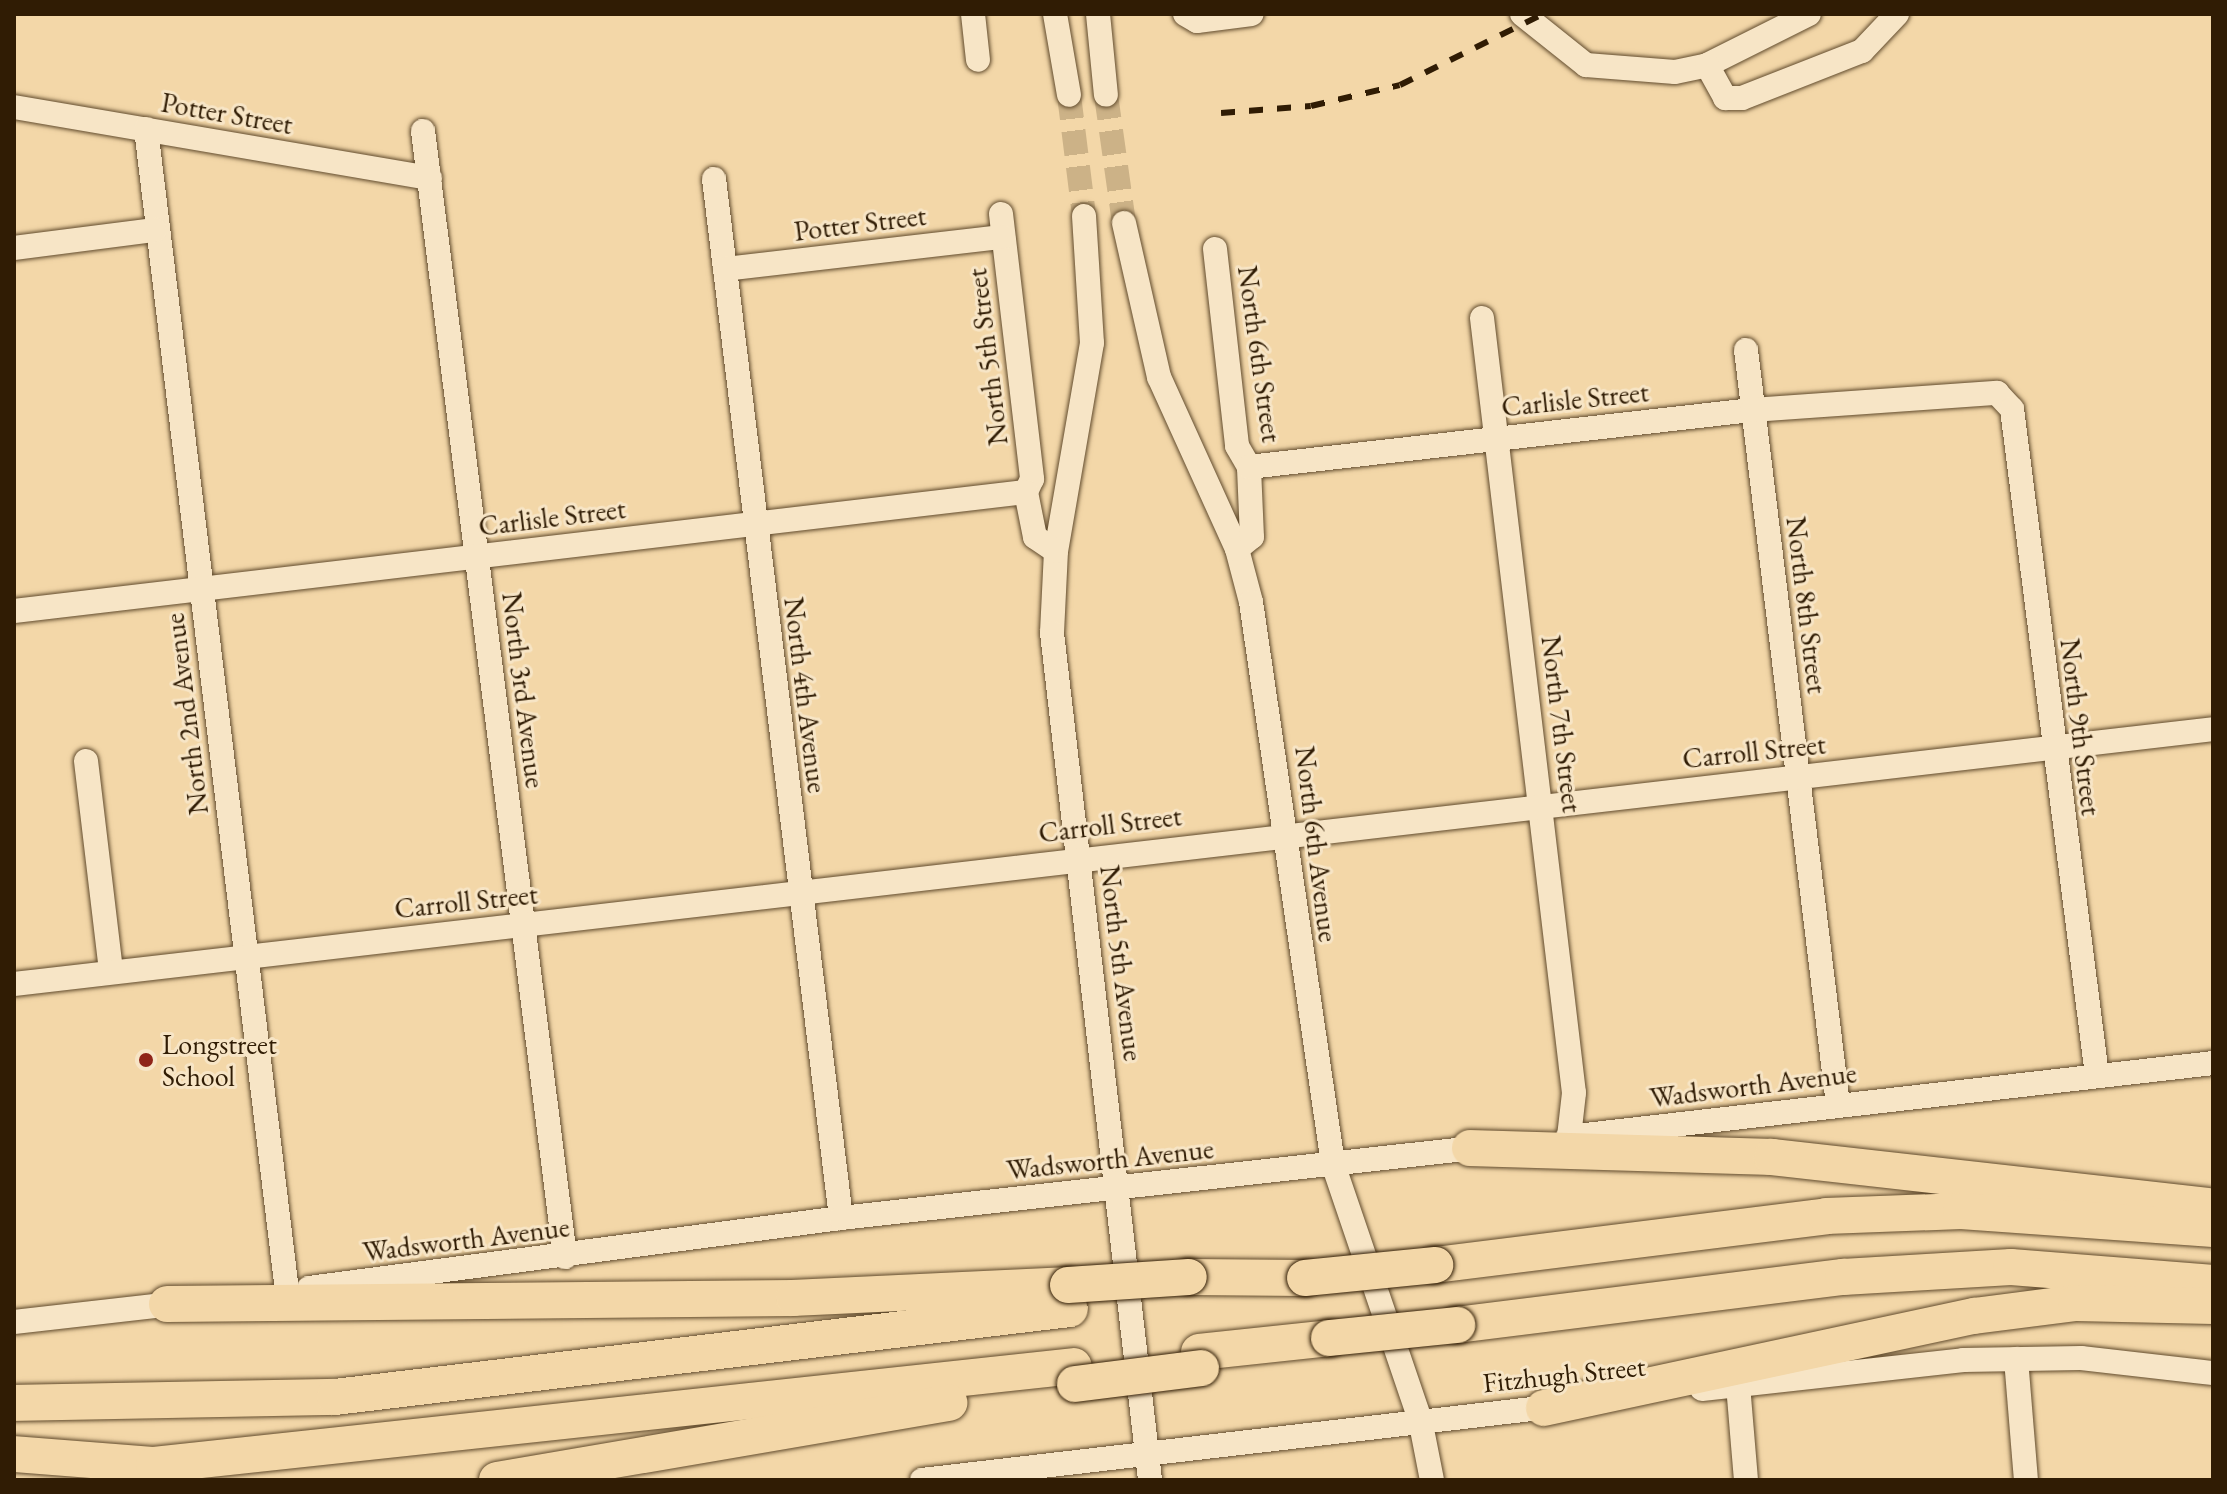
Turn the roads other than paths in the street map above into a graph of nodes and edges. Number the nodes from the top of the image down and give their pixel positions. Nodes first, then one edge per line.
1 (973, 14) edge
2 (1055, 14) edge
3 (1098, 14) edge
4 (1252, 14) edge
5 (1522, 14) edge
6 (1809, 14) edge
7 (1897, 14) edge
8 (1186, 16) edge
9 (978, 60) dead end
10 (1707, 65) junction
11 (1069, 95) tunnel mouth
12 (1106, 95) tunnel mouth
13 (14, 107) edge
14 (146, 129) junction
15 (423, 131) dead end
16 (430, 178) junction
17 (714, 179) dead end
18 (1084, 216) tunnel mouth
19 (1124, 223) tunnel mouth
20 (1002, 225) joint
21 (155, 230) junction
22 (14, 248) edge
23 (1215, 249) dead end
24 (725, 269) junction
25 (1482, 318) dead end
26 (1746, 350) dead end
27 (1997, 393) joint
28 (1752, 410) junction
29 (1495, 438) junction
30 (1249, 467) junction
31 (1026, 492) junction
32 (754, 523) junction
33 (1237, 549) junction
34 (1056, 551) junction
35 (476, 556) junction
36 (201, 589) junction
37 (14, 611) edge
38 (2213, 729) edge
39 (2053, 748) junction
40 (86, 761) dead end
41 (1798, 777) junction
42 (1543, 804) junction
43 (1284, 833) junction
44 (1079, 858) junction
45 (800, 891) junction
46 (525, 925) junction
47 (246, 956) junction
48 (111, 972) junction
49 (14, 984) edge
50 (2213, 1063) edge
51 (2097, 1075) junction
52 (1838, 1105) junction
53 (1569, 1137) junction
54 (1470, 1148) junction
55 (1333, 1164) junction
56 (1120, 1189) junction
57 (2213, 1207) edge
58 (841, 1218) junction
59 (2213, 1229) edge
60 (565, 1257) junction
61 (2213, 1283) edge
62 (287, 1291) junction
63 (1069, 1297) junction
64 (167, 1304) junction
65 (2213, 1306) edge
66 (14, 1322) edge
67 (2016, 1359) junction
68 (2213, 1373) edge
69 (1075, 1375) junction
70 (1738, 1385) junction
71 (14, 1403) edge
72 (1544, 1408) junction
73 (1420, 1419) junction
74 (14, 1454) edge
75 (1148, 1454) junction
76 (497, 1480) edge
77 (922, 1480) edge
78 (1150, 1480) edge
79 (1432, 1480) edge
80 (1746, 1480) edge
81 (2026, 1480) edge

1 - 9 street
2 - 11 street
3 - 12 street
4 - 8 street
5 - 10 street
6 - 10 street
7 - 10 street
13 - 14 street, Potter Street
14 - 16 street, Potter Street
14 - 21 street, North 2nd Avenue
15 - 16 street, North 3rd Avenue
16 - 35 street, North 3rd Avenue
17 - 24 street, North 4th Avenue
18 - 34 street, North 5th Avenue
19 - 33 street, North 6th Avenue
20 - 24 street, Potter Street
20 - 31 street, North 5th Street
21 - 22 street
21 - 36 street, North 2nd Avenue
23 - 30 street, North 6th Street
24 - 32 street, North 4th Avenue
25 - 29 street, North 7th Street
26 - 28 street, North 8th Street
27 - 28 street, Carlisle Street
27 - 39 street, North 9th Street
28 - 29 street, Carlisle Street
28 - 41 street, North 8th Street
29 - 30 street, Carlisle Street
29 - 42 street, North 7th Street
30 - 33 street
31 - 32 street, Carlisle Street
31 - 34 street
32 - 35 street, Carlisle Street
32 - 45 street, North 4th Avenue
33 - 43 street, North 6th Avenue
34 - 44 street, North 5th Avenue
35 - 36 street, Carlisle Street
35 - 46 street, North 3rd Avenue
36 - 37 street, Carlisle Street
36 - 47 street, North 2nd Avenue
38 - 39 street, Carroll Street
39 - 41 street, Carroll Street
39 - 51 street, North 9th Street
40 - 48 street
41 - 42 street, Carroll Street
41 - 52 street, North 8th Street
42 - 43 street, Carroll Street
42 - 53 street, North 7th Street
43 - 44 street, Carroll Street
43 - 55 street, North 6th Avenue
44 - 45 street, Carroll Street
44 - 56 street, North 5th Avenue
45 - 46 street, Carroll Street
45 - 58 street, North 4th Avenue
46 - 47 street, Carroll Street
46 - 60 street, North 3rd Avenue
47 - 48 street, Carroll Street
47 - 62 street, North 2nd Avenue
48 - 49 street, Carroll Street
50 - 51 street, Wadsworth Avenue
51 - 52 street, Wadsworth Avenue
52 - 53 street, Wadsworth Avenue
53 - 54 street, Wadsworth Avenue
54 - 55 street, Wadsworth Avenue
54 - 57 highway
55 - 56 street, Wadsworth Avenue
55 - 73 street, North 6th Avenue
56 - 58 street, Wadsworth Avenue
56 - 75 street, North 5th Avenue
58 - 60 street, Wadsworth Avenue
59 - 63 highway, bridge
60 - 62 street, Wadsworth Avenue
61 - 69 highway, bridge
62 - 64 street, Wadsworth Avenue
63 - 64 highway
63 - 71 highway
64 - 66 street, Wadsworth Avenue
65 - 72 highway
67 - 68 street, Fitzhugh Street
67 - 70 street, Fitzhugh Street
67 - 81 street
69 - 74 highway
69 - 76 highway
70 - 72 street, Fitzhugh Street
70 - 80 street
72 - 73 street, Fitzhugh Street
73 - 75 street, Fitzhugh Street
73 - 79 street, North 6th Avenue
75 - 77 street, Fitzhugh Street
75 - 78 street, North 5th Avenue

